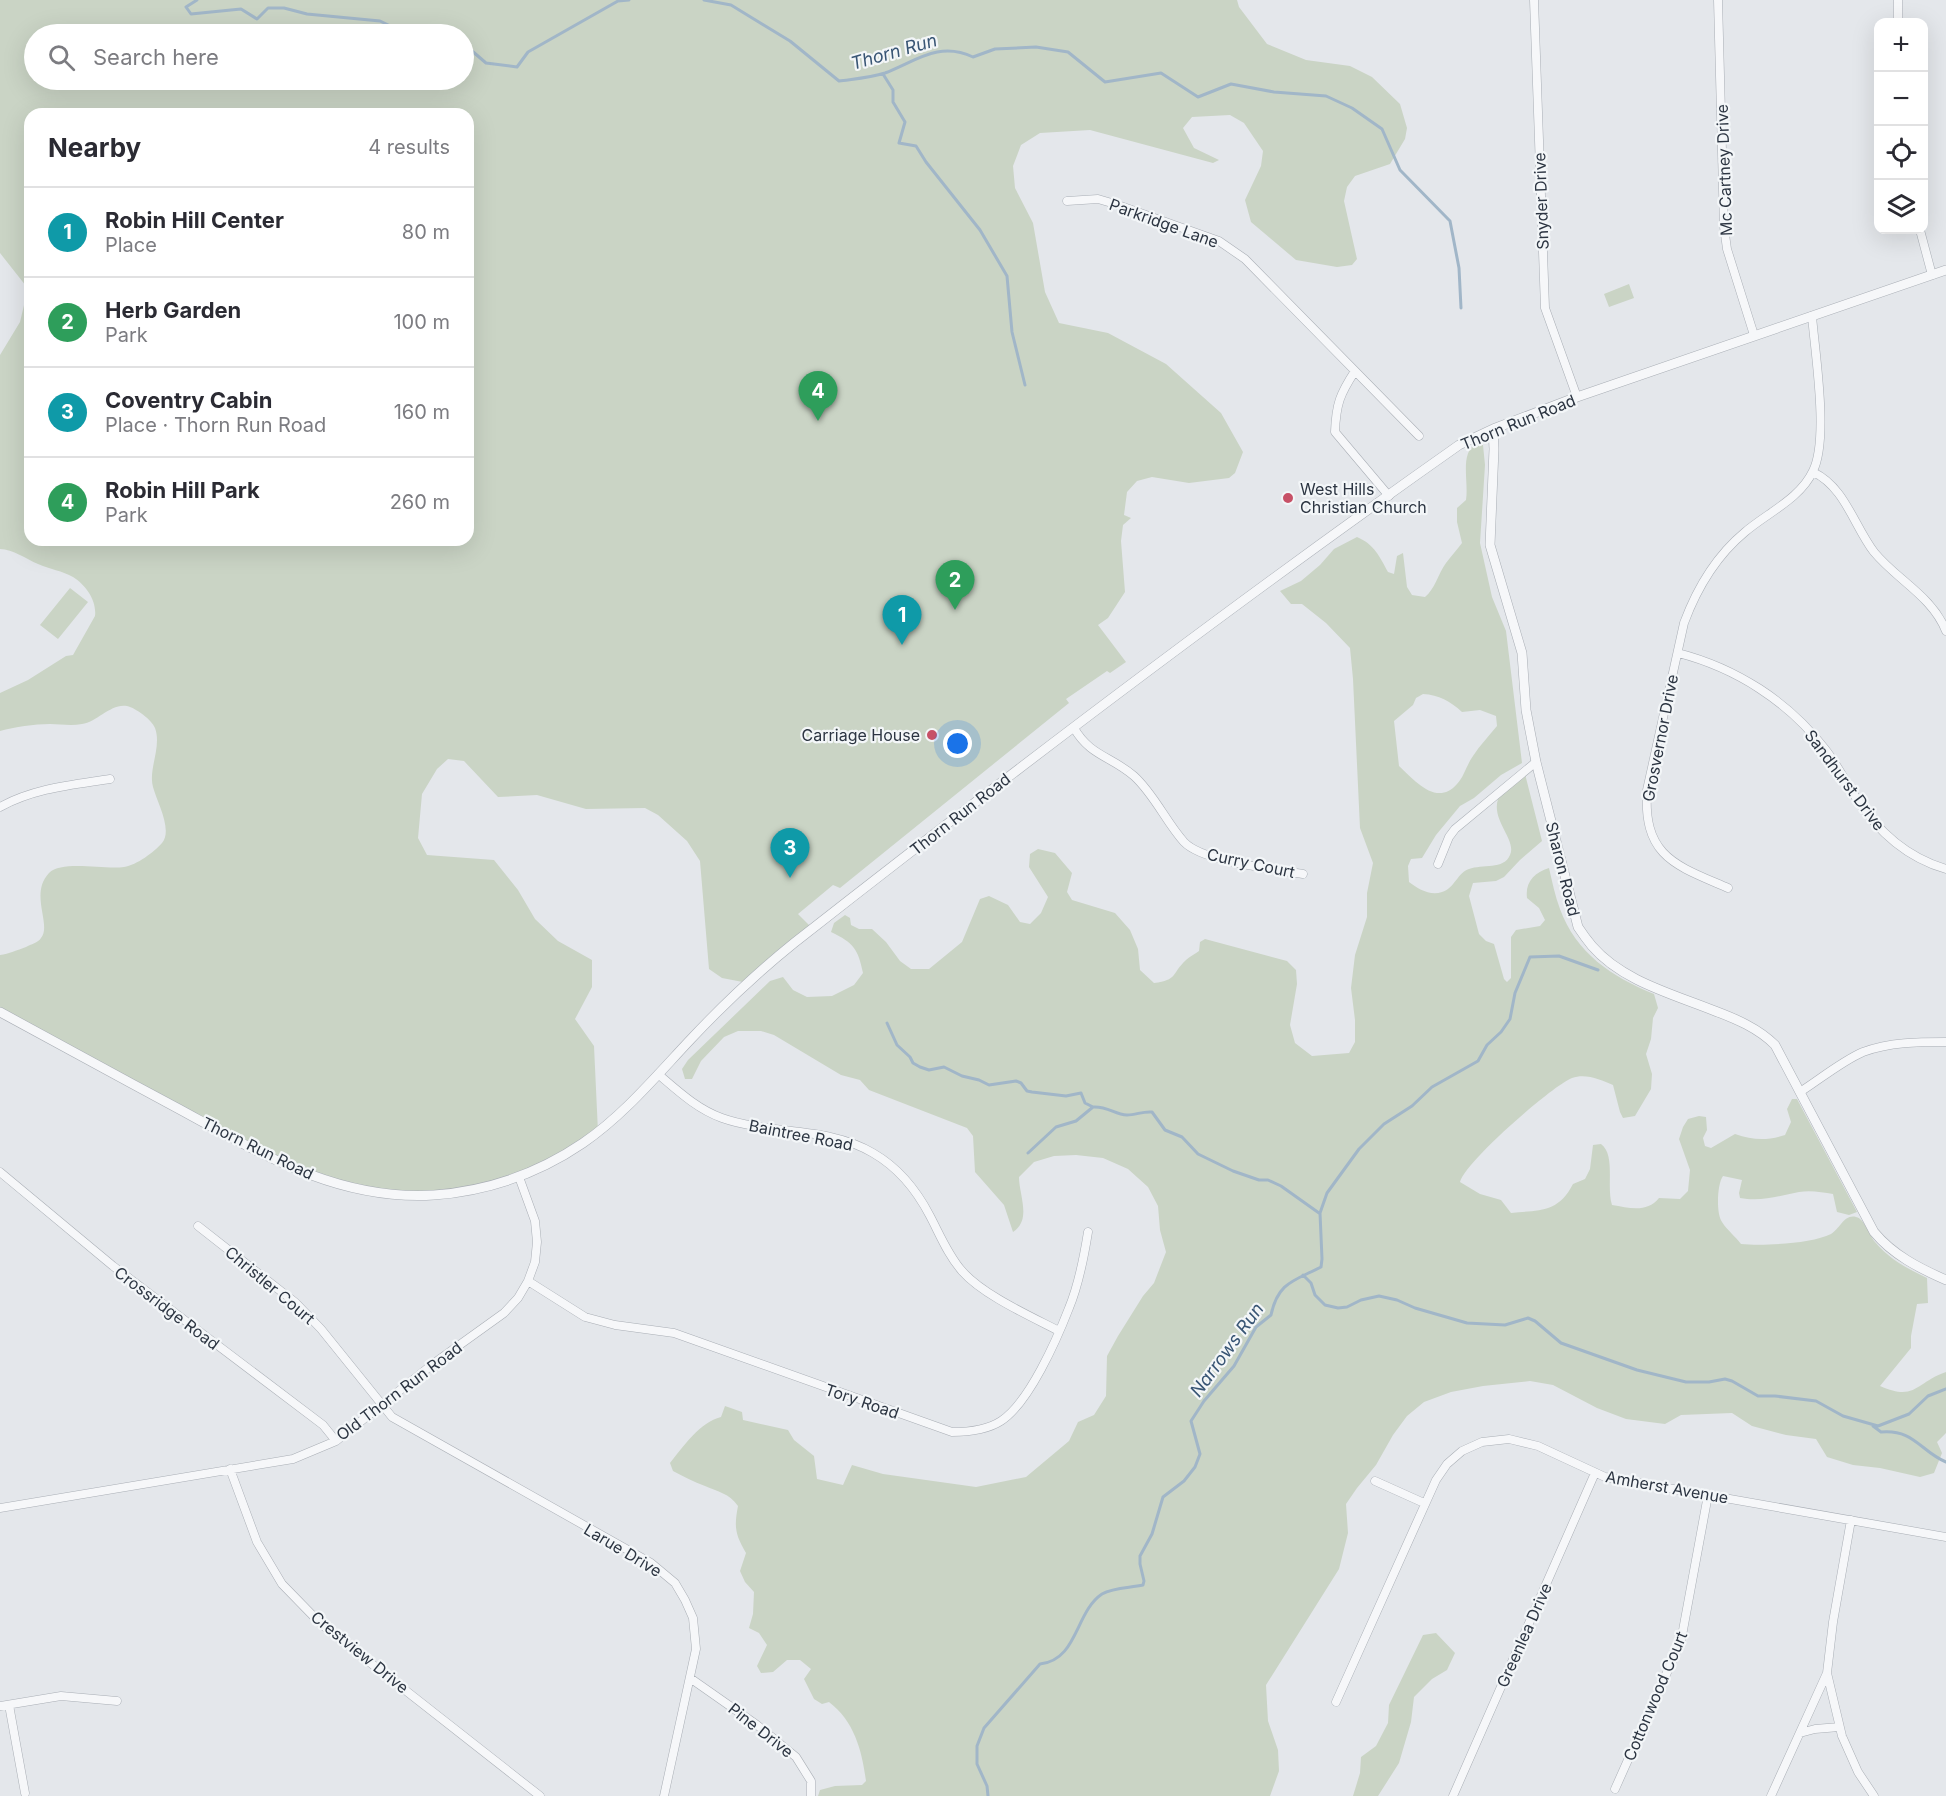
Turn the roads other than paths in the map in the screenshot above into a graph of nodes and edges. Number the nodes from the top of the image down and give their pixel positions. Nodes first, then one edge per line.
1 (1534, 0) edge
2 (1718, 0) edge
3 (1898, 0) edge
4 (1898, 18) edge
5 (1067, 201) dead end
6 (1921, 234) edge
7 (1946, 270) edge
8 (1932, 275) junction
9 (1812, 316) junction
10 (1754, 336) junction
11 (1354, 371) junction
12 (1577, 398) junction
13 (1492, 429) junction
14 (1419, 436) dead end
15 (1813, 472) junction
16 (1389, 496) junction
17 (1946, 631) edge
18 (1678, 653) junction
19 (1074, 728) junction
20 (1536, 762) junction
21 (110, 779) dead end
22 (0, 807) edge
23 (1438, 864) dead end
24 (1946, 869) edge
25 (1303, 874) dead end
26 (1728, 888) dead end
27 (0, 1012) edge
28 (1946, 1042) edge
29 (658, 1074) junction
30 (1800, 1092) junction
31 (0, 1172) edge
32 (519, 1177) junction
33 (198, 1226) dead end
34 (1088, 1232) dead end
35 (1946, 1280) edge
36 (528, 1281) junction
37 (1059, 1331) junction
38 (382, 1404) junction
39 (336, 1441) junction
40 (230, 1469) junction
41 (1595, 1473) junction
42 (1375, 1481) dead end
43 (1708, 1495) junction
44 (1424, 1503) junction
45 (0, 1508) edge
46 (1851, 1520) junction
47 (1946, 1537) edge
48 (1827, 1673) junction
49 (690, 1678) junction
50 (117, 1701) dead end
51 (1336, 1702) dead end
52 (9, 1705) junction
53 (0, 1706) edge
54 (1839, 1727) junction
55 (1800, 1733) junction
56 (1615, 1789) dead end
57 (25, 1793) dead end
58 (540, 1796) edge
59 (664, 1796) edge
60 (811, 1796) edge
61 (1453, 1796) edge
62 (1772, 1796) edge
63 (1874, 1796) edge

1 - 12 street, Snyder Drive
2 - 10 street, Mc Cartney Drive
3 - 4 street
5 - 11 street, Parkridge Lane
6 - 8 street
7 - 8 street, Thorn Run Road
8 - 9 street, Thorn Run Road
9 - 10 street, Thorn Run Road
9 - 15 street
10 - 12 street, Thorn Run Road
11 - 14 street, Parkridge Lane
11 - 16 street
12 - 13 street, Thorn Run Road
13 - 16 street, Thorn Run Road
13 - 20 street, Sharon Road
15 - 17 street
15 - 18 street
16 - 19 street, Thorn Run Road
18 - 24 street, Sandhurst Drive
18 - 26 street, Grosvernor Drive
19 - 25 street, Curry Court
19 - 29 street, Thorn Run Road
20 - 23 street
20 - 30 street, Sharon Road
21 - 22 street
27 - 32 street, Thorn Run Road
28 - 30 street
29 - 32 street, Thorn Run Road
29 - 37 street, Baintree Road
30 - 35 street, Sharon Road
31 - 39 street, Crossridge Road
32 - 36 street, Old Thorn Run Road
33 - 38 street, Christler Court
34 - 37 street, Tory Road
36 - 37 street, Tory Road
36 - 38 street, Old Thorn Run Road
38 - 39 street, Old Thorn Run Road
38 - 49 street, Larue Drive
39 - 40 street, Old Thorn Run Road
40 - 45 street, Old Thorn Run Road
40 - 58 street, Crestview Drive
41 - 43 street, Amherst Avenue
41 - 44 street, Amherst Avenue
41 - 61 street, Greenlea Drive
42 - 44 street
43 - 46 street, Amherst Avenue
43 - 56 street, Cottonwood Court
44 - 51 street, Amherst Avenue
46 - 47 street, Amherst Avenue
46 - 48 street
48 - 54 street
48 - 55 street
49 - 59 street, Larue Drive
49 - 60 street, Pine Drive
50 - 52 street
52 - 53 street
52 - 57 street
54 - 55 street
54 - 63 street
55 - 62 street

